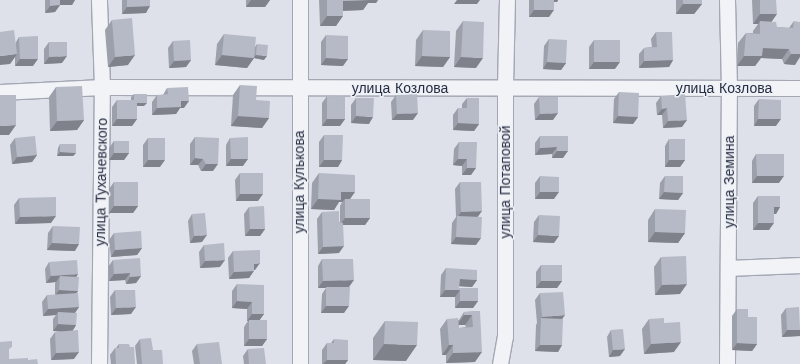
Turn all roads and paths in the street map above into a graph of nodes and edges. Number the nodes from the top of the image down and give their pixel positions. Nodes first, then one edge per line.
1 (99, 0) edge
2 (300, 0) edge
3 (507, 0) edge
4 (727, 0) edge
5 (102, 87) junction
6 (505, 87) junction
7 (299, 88) junction
8 (729, 88) junction
9 (800, 88) edge
10 (0, 92) edge
11 (800, 265) edge
12 (728, 268) junction
13 (99, 364) edge
14 (300, 364) edge
15 (500, 364) edge
16 (727, 364) edge

1 - 5 street, улица Тухачевского
2 - 7 street, улица Кулькова
3 - 6 street, улица Потаповой
4 - 8 street, улица Земина
5 - 7 street, улица Козлова
5 - 10 street, улица Козлова
5 - 13 street, улица Тухачевского
6 - 7 street, улица Козлова
6 - 8 street, улица Козлова
6 - 15 street, улица Потаповой
7 - 14 street, улица Кулькова
8 - 9 street, улица Козлова
8 - 12 street, улица Земина
11 - 12 street
12 - 16 street, улица Земина

